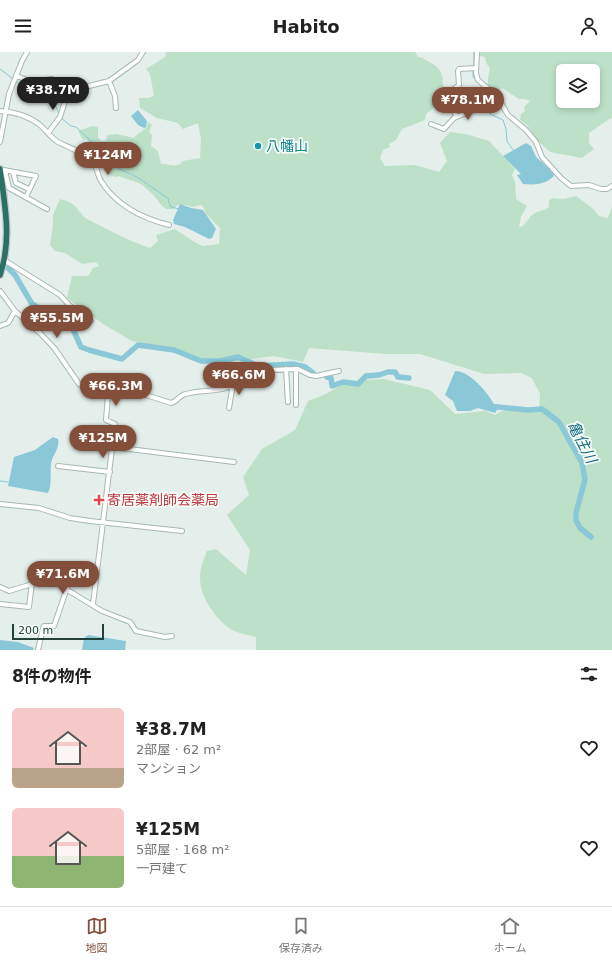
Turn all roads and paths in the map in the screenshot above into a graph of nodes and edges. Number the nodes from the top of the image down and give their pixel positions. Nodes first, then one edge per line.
1 (28, 52) edge
2 (144, 52) edge
3 (477, 52) edge
4 (476, 68) junction
5 (16, 76) junction
6 (109, 81) junction
7 (490, 90) junction
8 (67, 95) junction
9 (116, 108) dead end
10 (0, 111) edge
11 (6, 111) junction
12 (456, 117) junction
13 (431, 124) dead end
14 (48, 133) junction
15 (0, 142) edge
16 (2, 169) edge
17 (13, 172) junction
18 (1, 181) edge
19 (612, 186) edge
20 (29, 189) junction
21 (26, 197) junction
22 (47, 209) dead end
23 (169, 225) dead end
24 (3, 256) edge
25 (0, 275) edge
26 (0, 291) edge
27 (15, 311) junction
28 (91, 321) dead end
29 (0, 326) edge
30 (286, 369) junction
31 (296, 369) junction
32 (339, 371) dead end
33 (230, 385) junction
34 (108, 395) junction
35 (288, 402) dead end
36 (296, 405) dead end
37 (229, 408) dead end
38 (113, 447) junction
39 (234, 462) dead end
40 (58, 466) dead end
41 (110, 472) junction
42 (0, 504) edge
43 (103, 522) junction
44 (182, 531) dead end
45 (32, 583) junction
46 (0, 587) edge
47 (67, 588) junction
48 (0, 604) edge
49 (93, 604) junction
50 (172, 636) dead end
51 (38, 650) edge

1 - 5 street
2 - 6 street
3 - 4 street
4 - 7 street
4 - 12 street
5 - 8 street
5 - 11 street
6 - 8 street
6 - 9 street
7 - 12 street
7 - 19 street
8 - 14 street
10 - 11 street
11 - 14 street
11 - 15 street
12 - 13 street
14 - 23 street
16 - 17 street
16 - 18 highway
16 - 21 street
17 - 20 street
17 - 20 street
18 - 24 highway
20 - 21 street
21 - 22 street
24 - 25 highway
24 - 28 street
26 - 27 street
27 - 29 street
27 - 34 street
30 - 31 street
30 - 33 street
30 - 35 street
31 - 32 street
31 - 36 street
33 - 34 street
33 - 37 street
34 - 38 street
38 - 39 street
38 - 41 street
40 - 41 street
41 - 43 street
42 - 43 street
43 - 44 street
43 - 49 street
45 - 46 street
45 - 47 street
45 - 48 street
47 - 49 street
47 - 51 street
49 - 50 street

